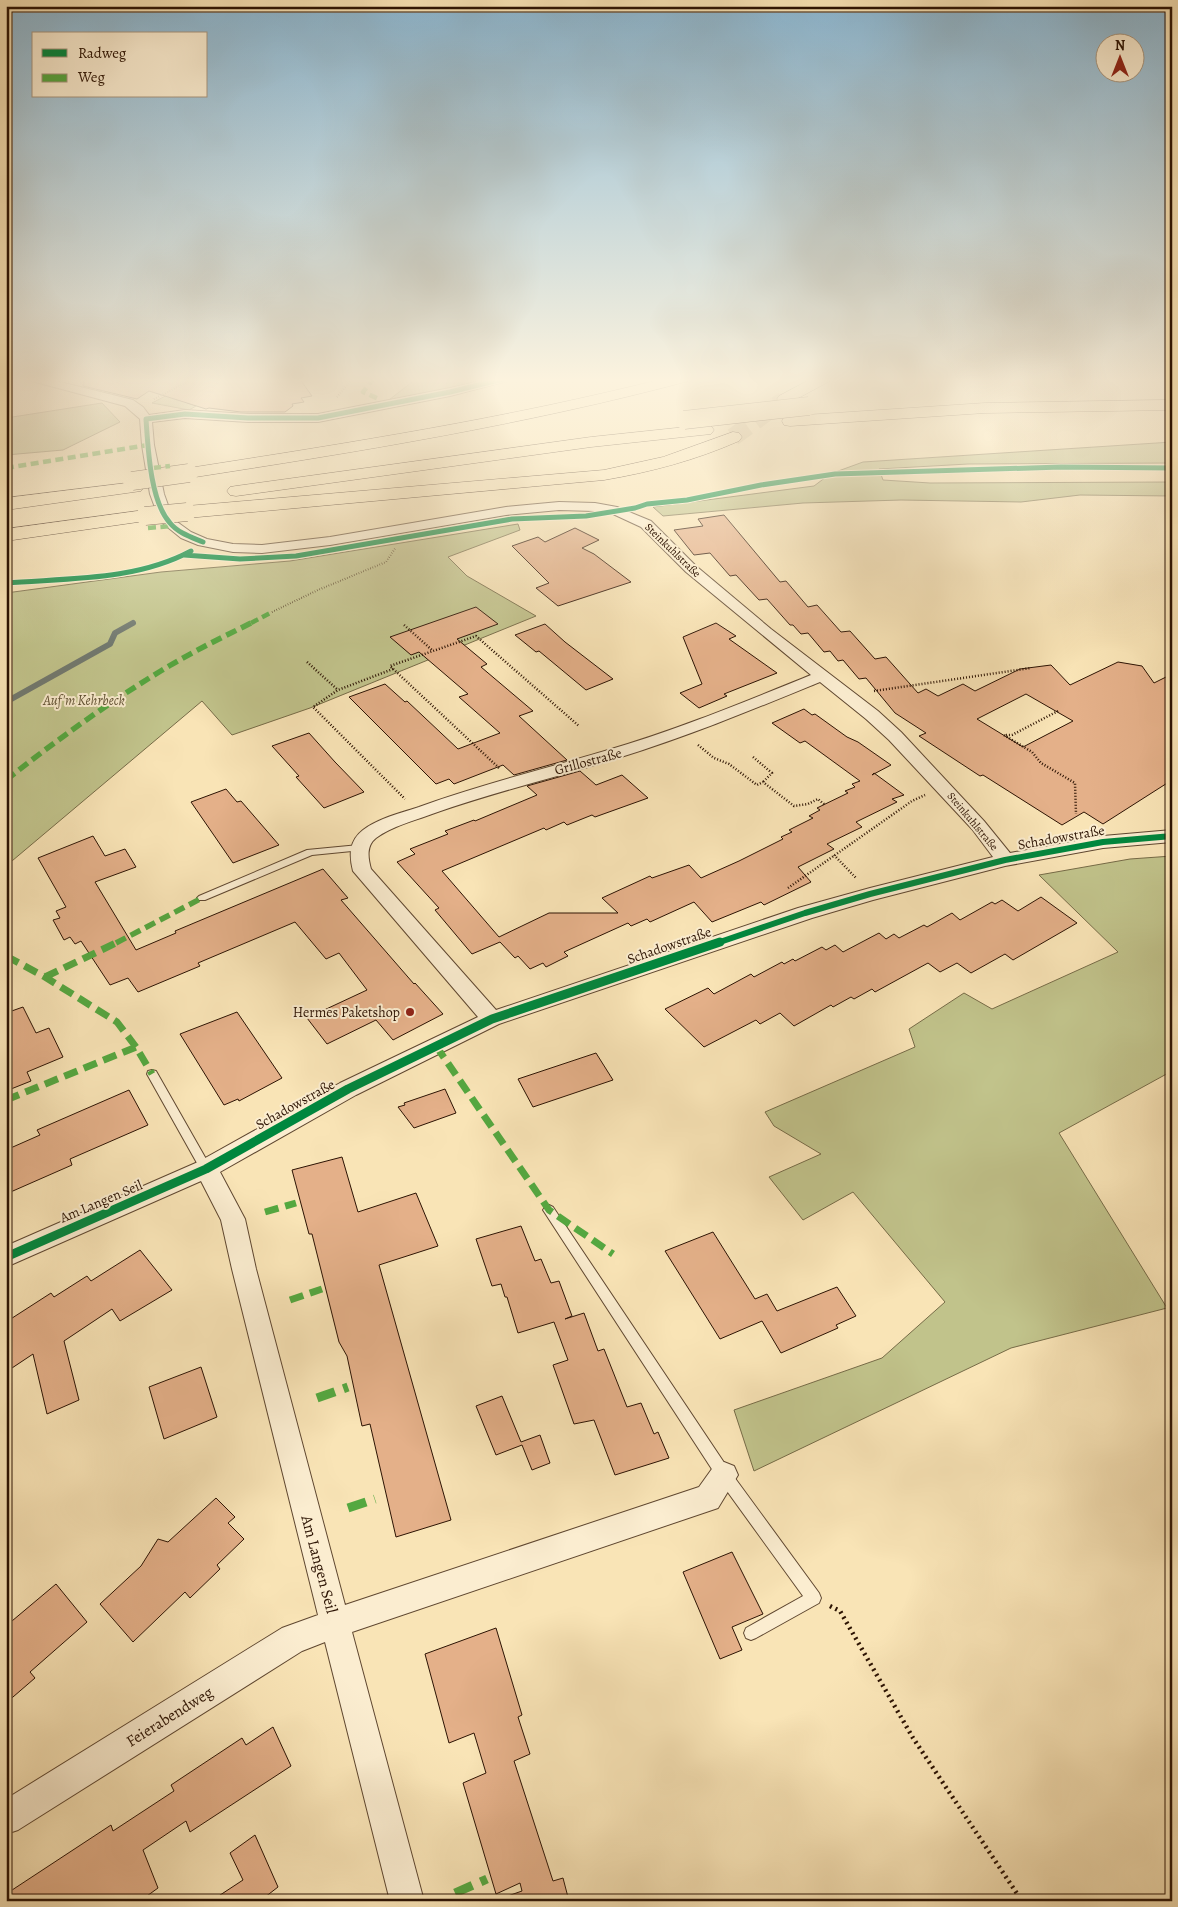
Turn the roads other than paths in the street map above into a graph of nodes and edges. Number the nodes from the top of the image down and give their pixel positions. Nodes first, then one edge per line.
1 (153, 467) edge
2 (241, 467) edge
3 (269, 467) edge
4 (408, 467) edge
5 (648, 467) edge
6 (190, 476) junction
7 (134, 484) junction
8 (6, 497) edge
9 (6, 504) edge
10 (183, 506) junction
11 (142, 512) junction
12 (6, 525) edge
13 (6, 535) edge
14 (822, 676) junction
15 (1172, 836) edge
16 (359, 848) junction
17 (1005, 860) junction
18 (202, 898) dead end
19 (492, 1019) junction
20 (152, 1074) dead end
21 (206, 1169) junction
22 (548, 1210) dead end
23 (6, 1257) edge
24 (724, 1475) junction
25 (336, 1622) junction
26 (750, 1633) dead end
27 (6, 1818) edge
28 (407, 1901) edge

1 - 14 street, Steinkuhlstraße
2 - 6 highway
3 - 6 highway, bridge
4 - 10 highway
5 - 10 highway
6 - 7 highway
7 - 8 highway
7 - 9 highway
10 - 11 highway, bridge
11 - 12 highway
11 - 13 highway
14 - 16 street, Grillostraße
14 - 17 street, Steinkuhlstraße
15 - 17 street, Schadowstraße
16 - 18 lane
16 - 19 street
17 - 19 street, Schadowstraße
19 - 21 street, Schadowstraße
20 - 21 lane
21 - 23 street, Am Langen Seil
21 - 25 street, Am Langen Seil
22 - 24 lane
24 - 25 street, Am Langen Seil
24 - 26 lane
25 - 27 street, Feierabendweg
25 - 28 street, Am Langen Seil

